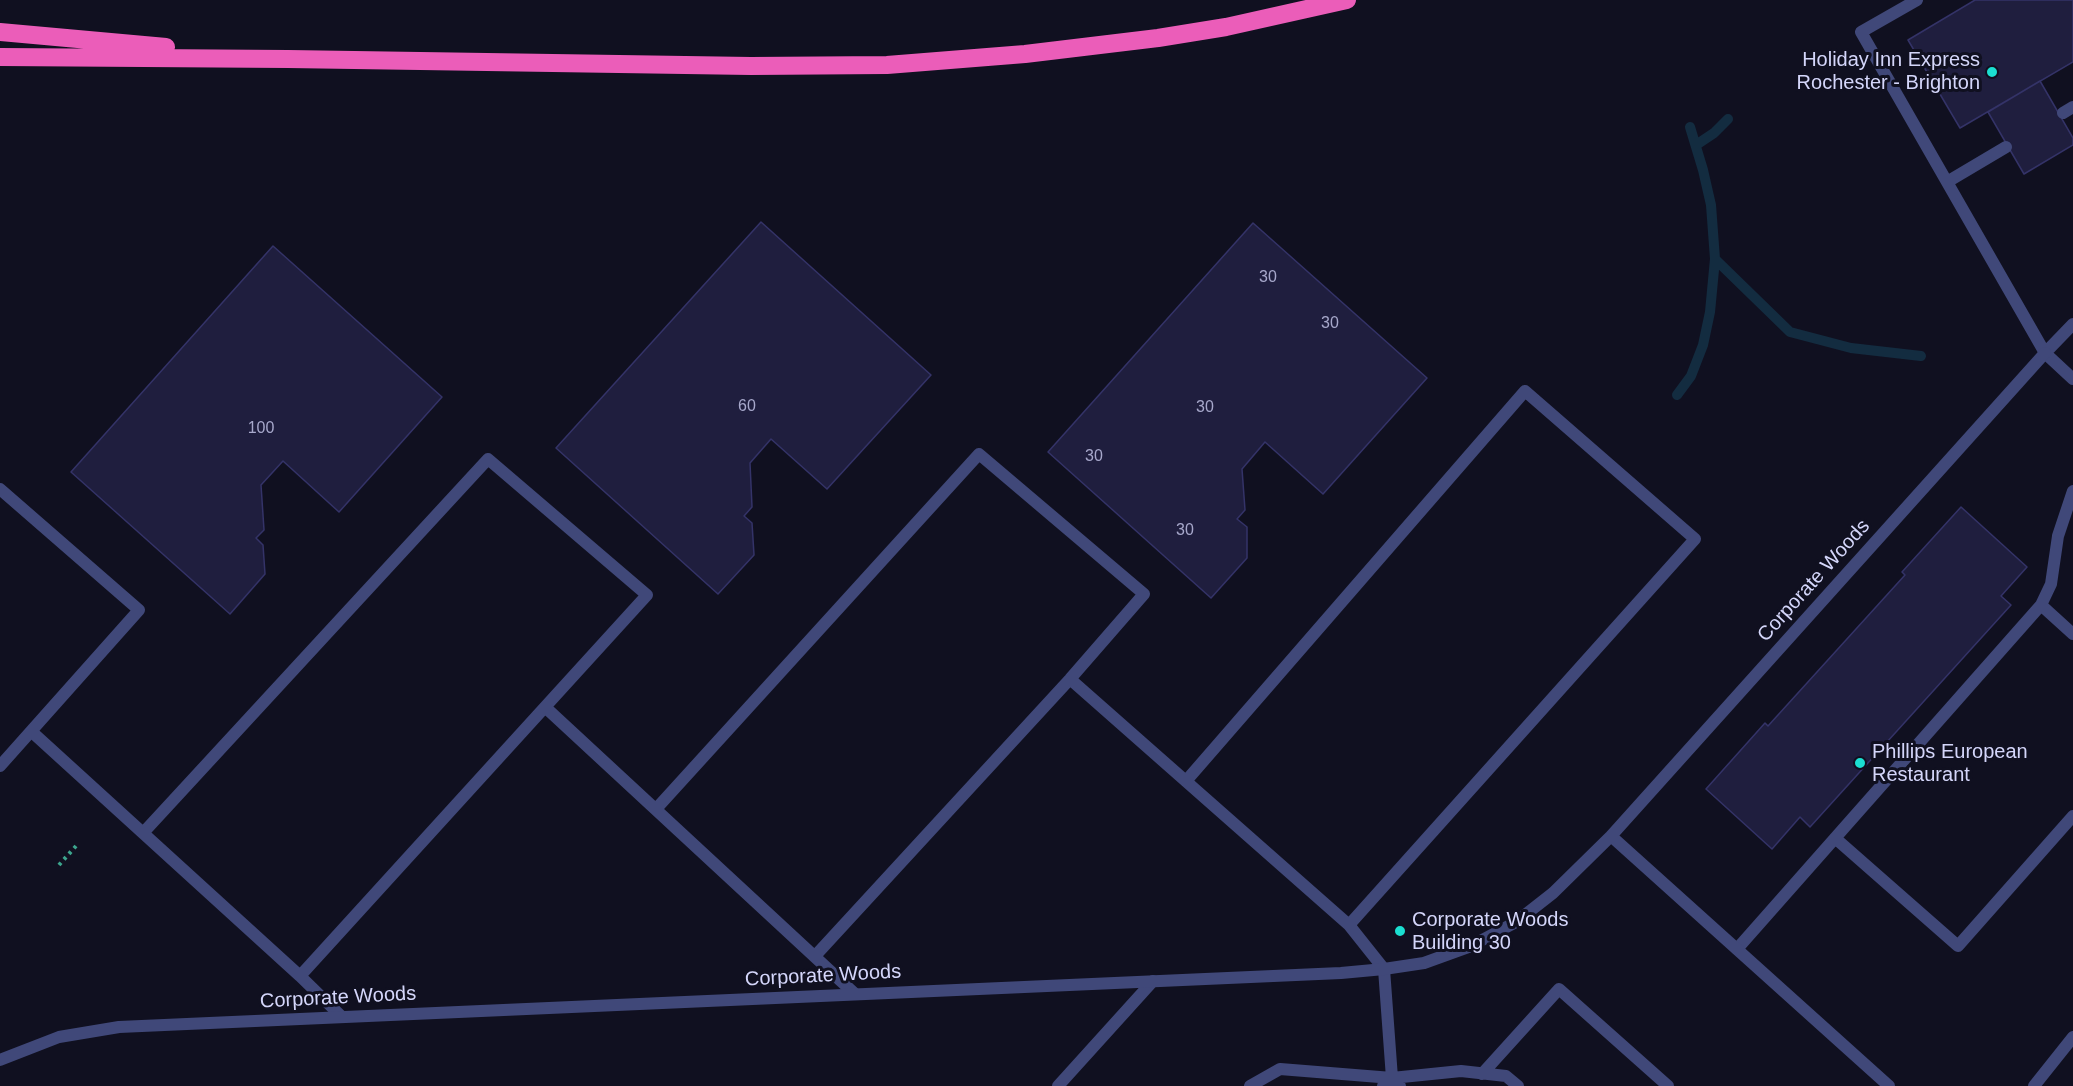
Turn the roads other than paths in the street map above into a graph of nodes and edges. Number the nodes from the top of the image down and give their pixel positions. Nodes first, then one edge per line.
1 (1347, 0) edge
2 (1917, 0) edge
3 (0, 32) edge
4 (0, 57) edge
5 (288, 59) junction
6 (2006, 147) dead end
7 (1947, 182) junction
8 (2073, 324) edge
9 (2046, 353) junction
10 (2073, 379) edge
11 (0, 489) edge
12 (2073, 491) edge
13 (2041, 605) junction
14 (2073, 634) edge
15 (1070, 679) junction
16 (545, 707) junction
17 (32, 732) junction
18 (0, 766) edge
19 (1185, 781) junction
20 (656, 809) junction
21 (2073, 816) edge
22 (143, 833) junction
23 (1611, 836) junction
24 (1835, 838) junction
25 (1348, 925) junction
26 (1737, 949) junction
27 (815, 956) junction
28 (1384, 969) junction
29 (300, 976) junction
30 (1153, 981) junction
31 (855, 994) junction
32 (342, 1017) junction
33 (2073, 1037) edge
34 (0, 1060) edge
35 (1482, 1074) junction
36 (1392, 1083) edge
37 (1058, 1086) edge
38 (1250, 1086) edge
39 (1518, 1086) edge
40 (1668, 1086) edge
41 (1889, 1086) edge
42 (2034, 1086) edge

1 - 5 highway
2 - 7 street
3 - 5 highway
4 - 5 highway
6 - 7 street
7 - 9 street
8 - 9 street, Corporate Woods
9 - 10 street
9 - 23 street, Corporate Woods
11 - 17 street
12 - 13 street
13 - 14 street
13 - 24 street
15 - 19 street
15 - 20 street
15 - 27 street
16 - 20 street
16 - 22 street
16 - 29 street
17 - 18 street
17 - 22 street
19 - 25 street
19 - 25 street
20 - 27 street
21 - 24 street
22 - 29 street
23 - 26 street
23 - 28 street, Corporate Woods
24 - 26 street
25 - 28 street
26 - 41 street
27 - 31 street
28 - 30 street, Corporate Woods
28 - 36 street
29 - 32 street
30 - 31 street, Corporate Woods
30 - 37 street
31 - 32 street, Corporate Woods
32 - 34 street, Corporate Woods
33 - 42 street
35 - 36 street
35 - 39 street
35 - 40 street
36 - 38 street

